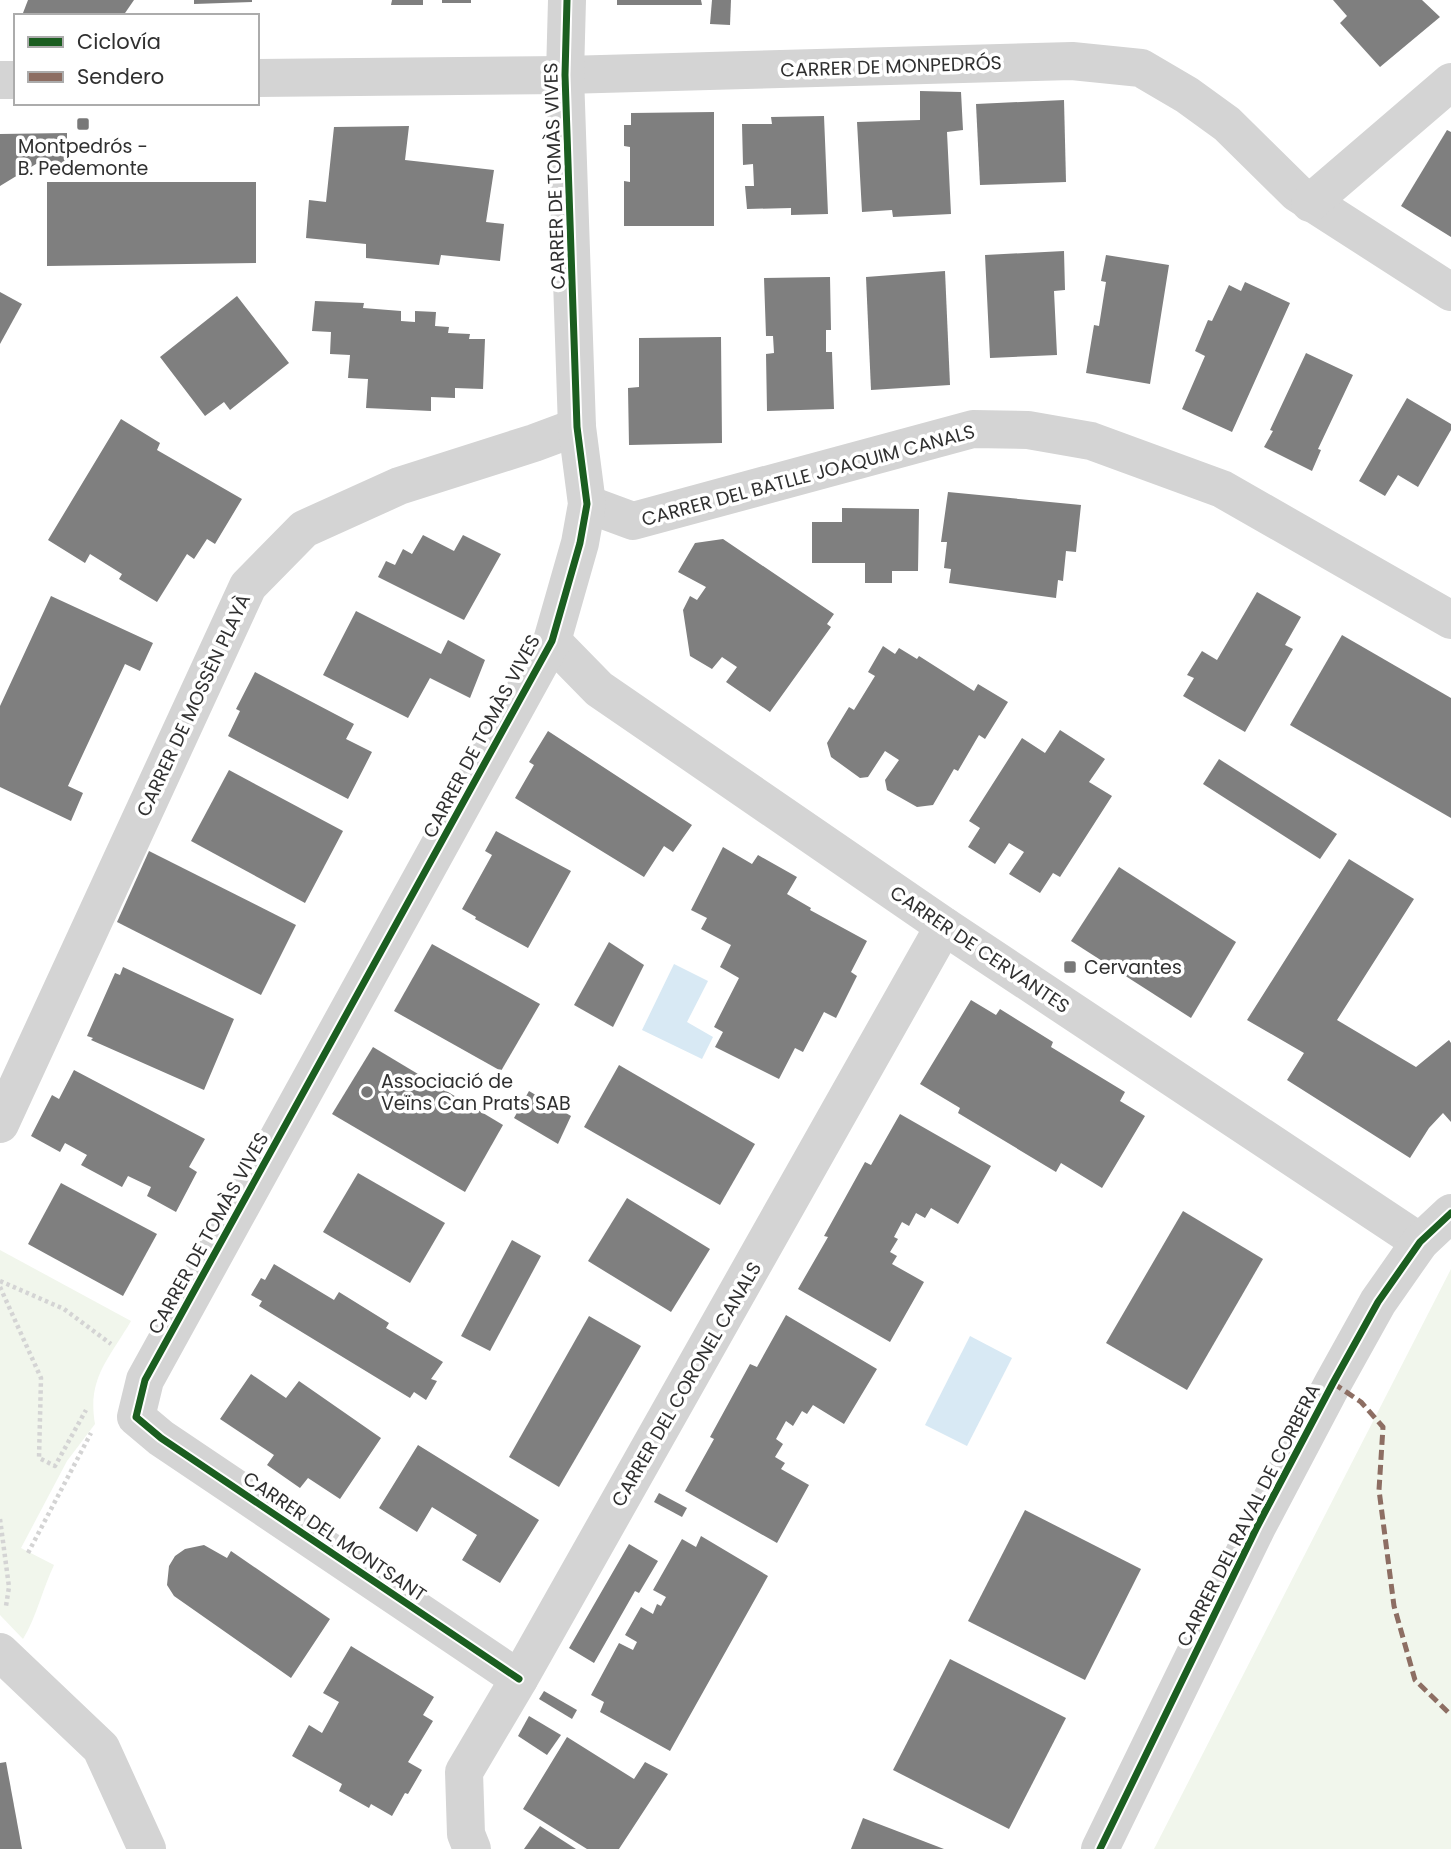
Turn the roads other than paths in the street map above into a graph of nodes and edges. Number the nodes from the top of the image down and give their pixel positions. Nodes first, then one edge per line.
1 (567, 0) edge
2 (565, 75) junction
3 (259, 78) edge
4 (1451, 82) edge
5 (1310, 203) junction
6 (1451, 292) edge
7 (578, 427) junction
8 (587, 504) junction
9 (1451, 620) edge
10 (551, 641) junction
11 (944, 926) junction
12 (0, 1124) edge
13 (1451, 1213) edge
14 (1420, 1242) junction
15 (136, 1417) joint
16 (3, 1656) edge
17 (519, 1679) junction
18 (147, 1849) edge
19 (472, 1849) edge
20 (1100, 1849) edge

1 - 2 street, CARRER DE TOMÀS VIVES
2 - 3 street, CARRER DE MONPEDRÓS
2 - 5 street, CARRER DE MONPEDRÓS
2 - 7 street, CARRER DE TOMÀS VIVES
4 - 5 street
5 - 6 street, CARRER DE MONPEDRÓS
7 - 8 street, CARRER DE TOMÀS VIVES
7 - 12 street, CARRER DE MOSSÈN PLAYÀ
8 - 9 street, CARRER DEL BATLLE JOAQUIM CANALS
8 - 10 street, CARRER DE TOMÀS VIVES
10 - 11 street, CARRER DE CERVANTES
10 - 15 street, CARRER DE TOMÀS VIVES
11 - 14 street, CARRER DE CERVANTES
11 - 17 street, CARRER DEL CORONEL CANALS
13 - 14 street, CARRER DEL RAVAL DE CORBERA
14 - 20 street, CARRER DEL RAVAL DE CORBERA
15 - 17 street, CARRER DEL MONTSANT
16 - 18 street
17 - 19 street, CARRER DEL CORONEL CANALS

